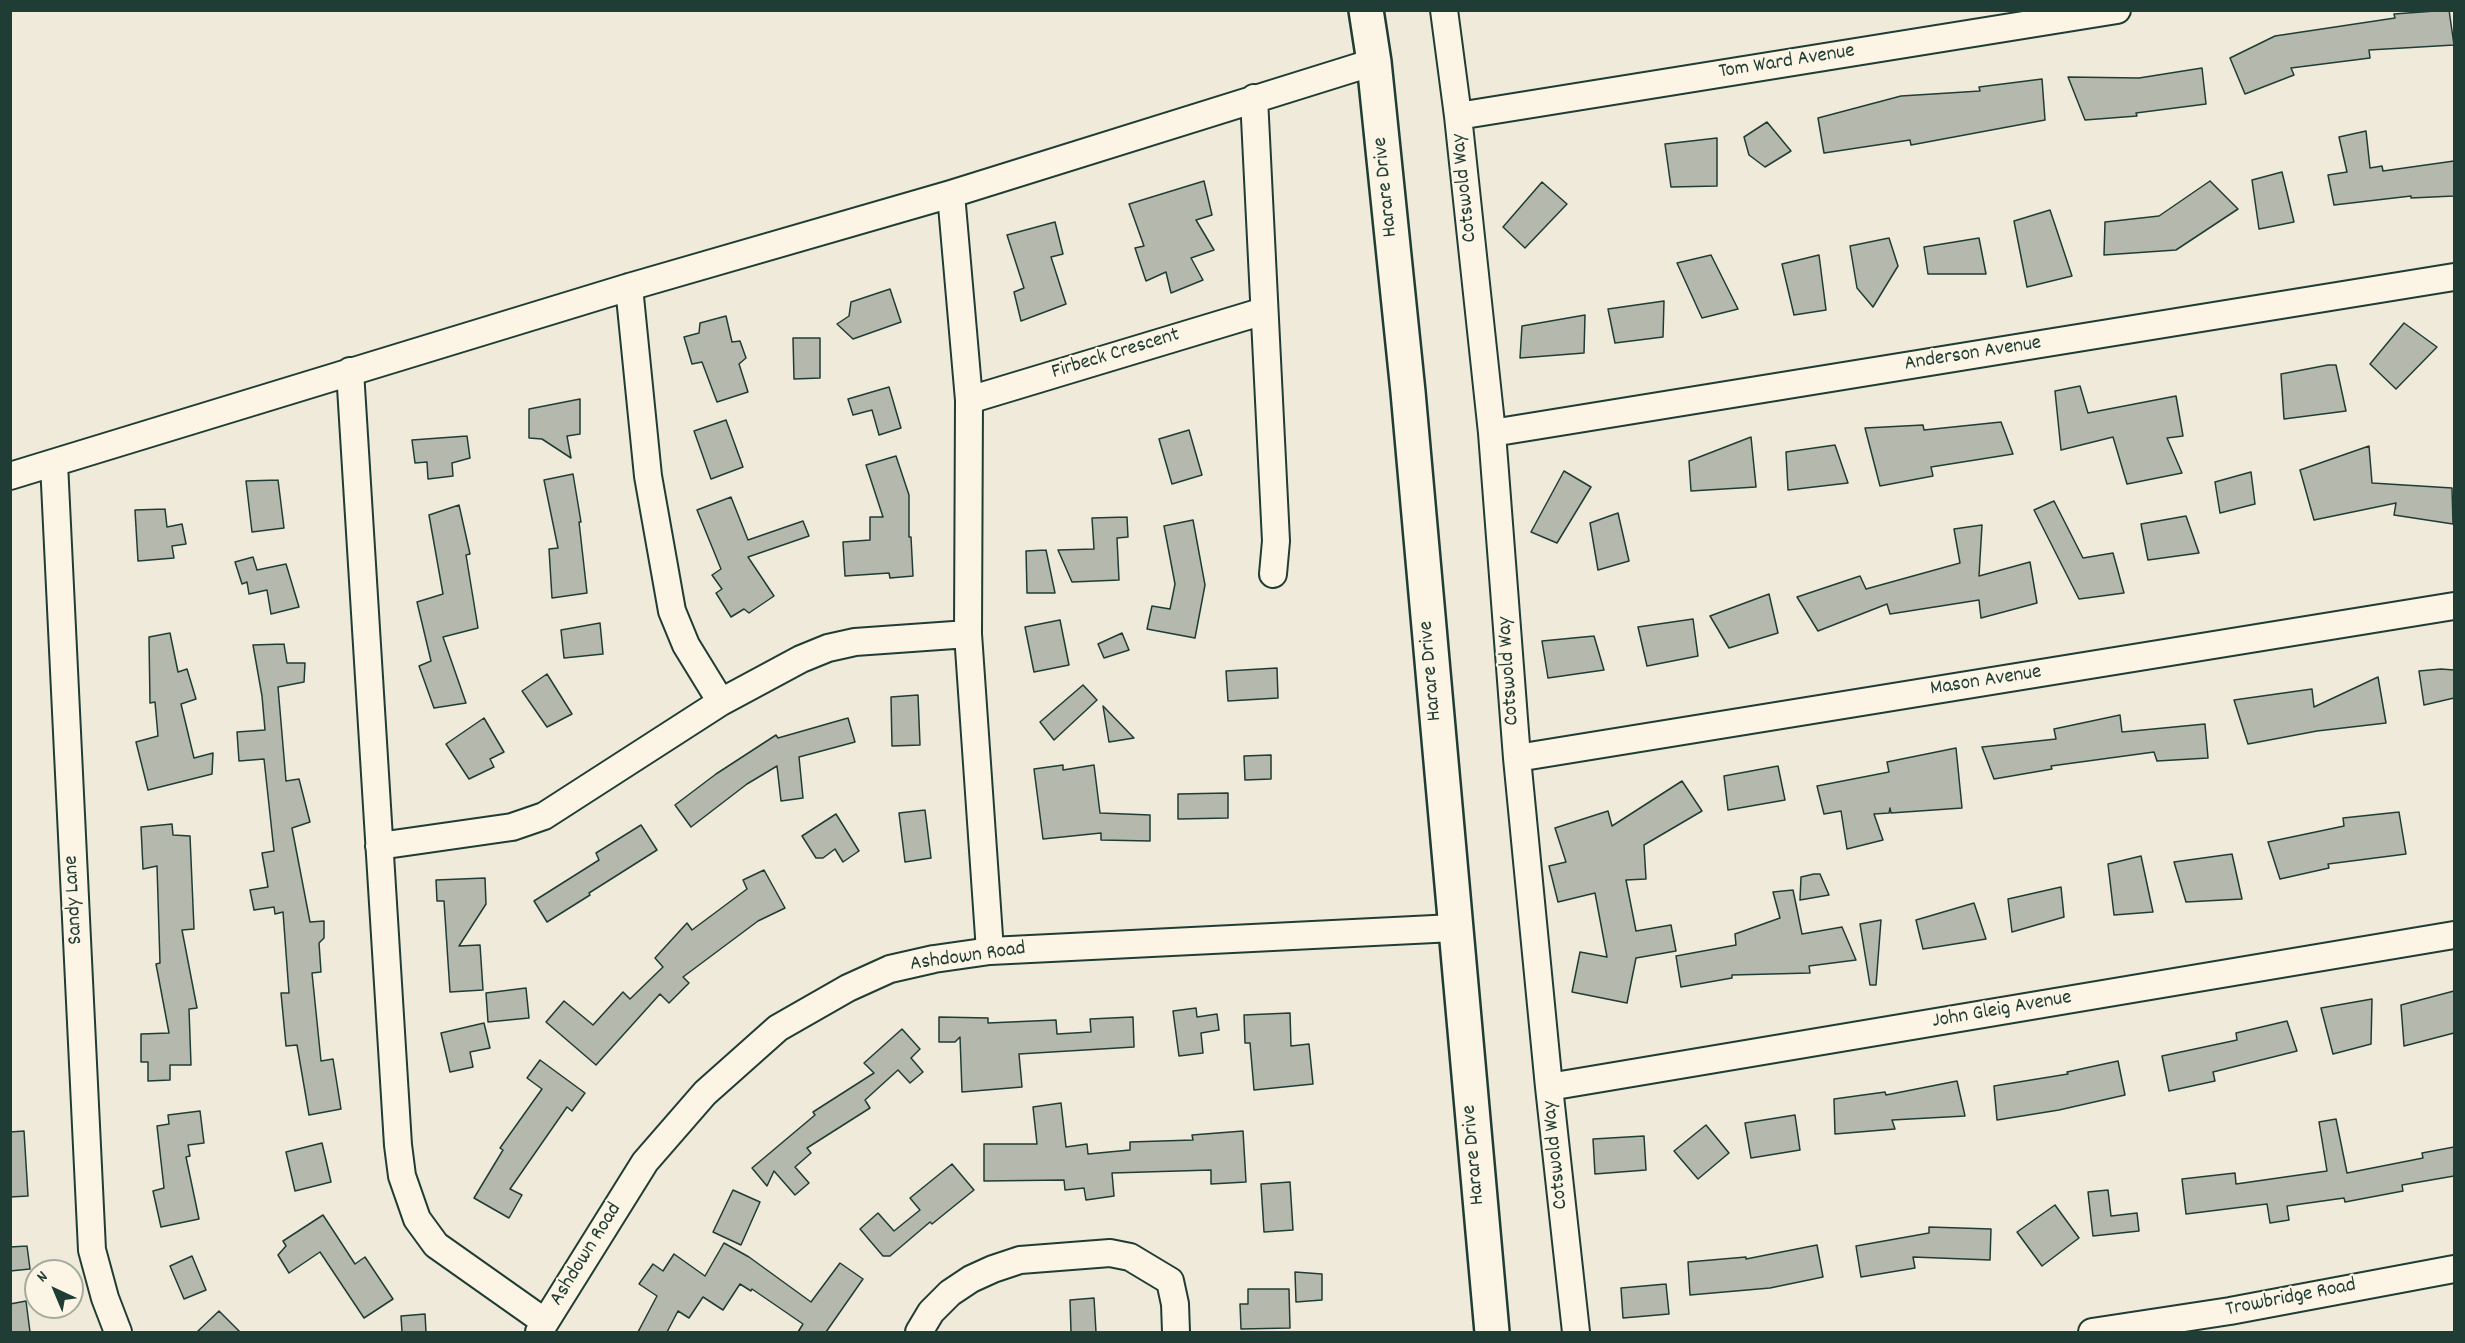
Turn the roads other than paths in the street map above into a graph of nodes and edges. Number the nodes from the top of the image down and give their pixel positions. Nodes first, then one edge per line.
1 (1366, 10) edge
2 (1444, 10) edge
3 (2116, 10) edge
4 (1374, 62) junction
5 (1254, 98) junction
6 (1458, 116) junction
7 (951, 194) junction
8 (2454, 277) edge
9 (629, 287) junction
10 (1264, 311) junction
11 (350, 371) junction
12 (969, 400) junction
13 (1492, 433) junction
14 (54, 463) junction
15 (10, 476) edge
16 (1273, 574) dead end
17 (2454, 606) edge
18 (968, 634) junction
19 (721, 702) junction
20 (1517, 758) junction
21 (379, 846) junction
22 (1454, 928) junction
23 (2454, 935) edge
24 (990, 951) junction
25 (1549, 1087) junction
26 (2454, 1269) edge
27 (2232, 1322) edge
28 (542, 1327) edge
29 (118, 1332) edge
30 (919, 1332) edge
31 (1176, 1332) edge
32 (1492, 1332) edge
33 (1576, 1332) edge
34 (2092, 1332) edge

1 - 4 main road, Harare Drive
2 - 6 street, Cotswold Way
3 - 6 street, Tom Ward Avenue
4 - 5 street
4 - 22 main road, Harare Drive
5 - 7 street
5 - 10 street
6 - 13 street, Cotswold Way
7 - 9 street
7 - 12 street
8 - 13 street, Anderson Avenue
9 - 11 street
9 - 19 street
10 - 12 street, Firbeck Crescent
10 - 16 street
11 - 14 street
11 - 21 street
12 - 18 street
13 - 20 street, Cotswold Way
14 - 15 street
14 - 29 street, Sandy Lane
17 - 20 street, Mason Avenue
18 - 19 street
18 - 24 street
19 - 21 street
20 - 25 street, Cotswold Way
21 - 28 street
22 - 24 street, Ashdown Road
22 - 32 main road, Harare Drive
23 - 25 street, John Gleig Avenue
24 - 28 street, Ashdown Road
25 - 33 street, Cotswold Way
26 - 27 street, Trowbridge Road
27 - 34 street, Trowbridge Road
30 - 31 street

